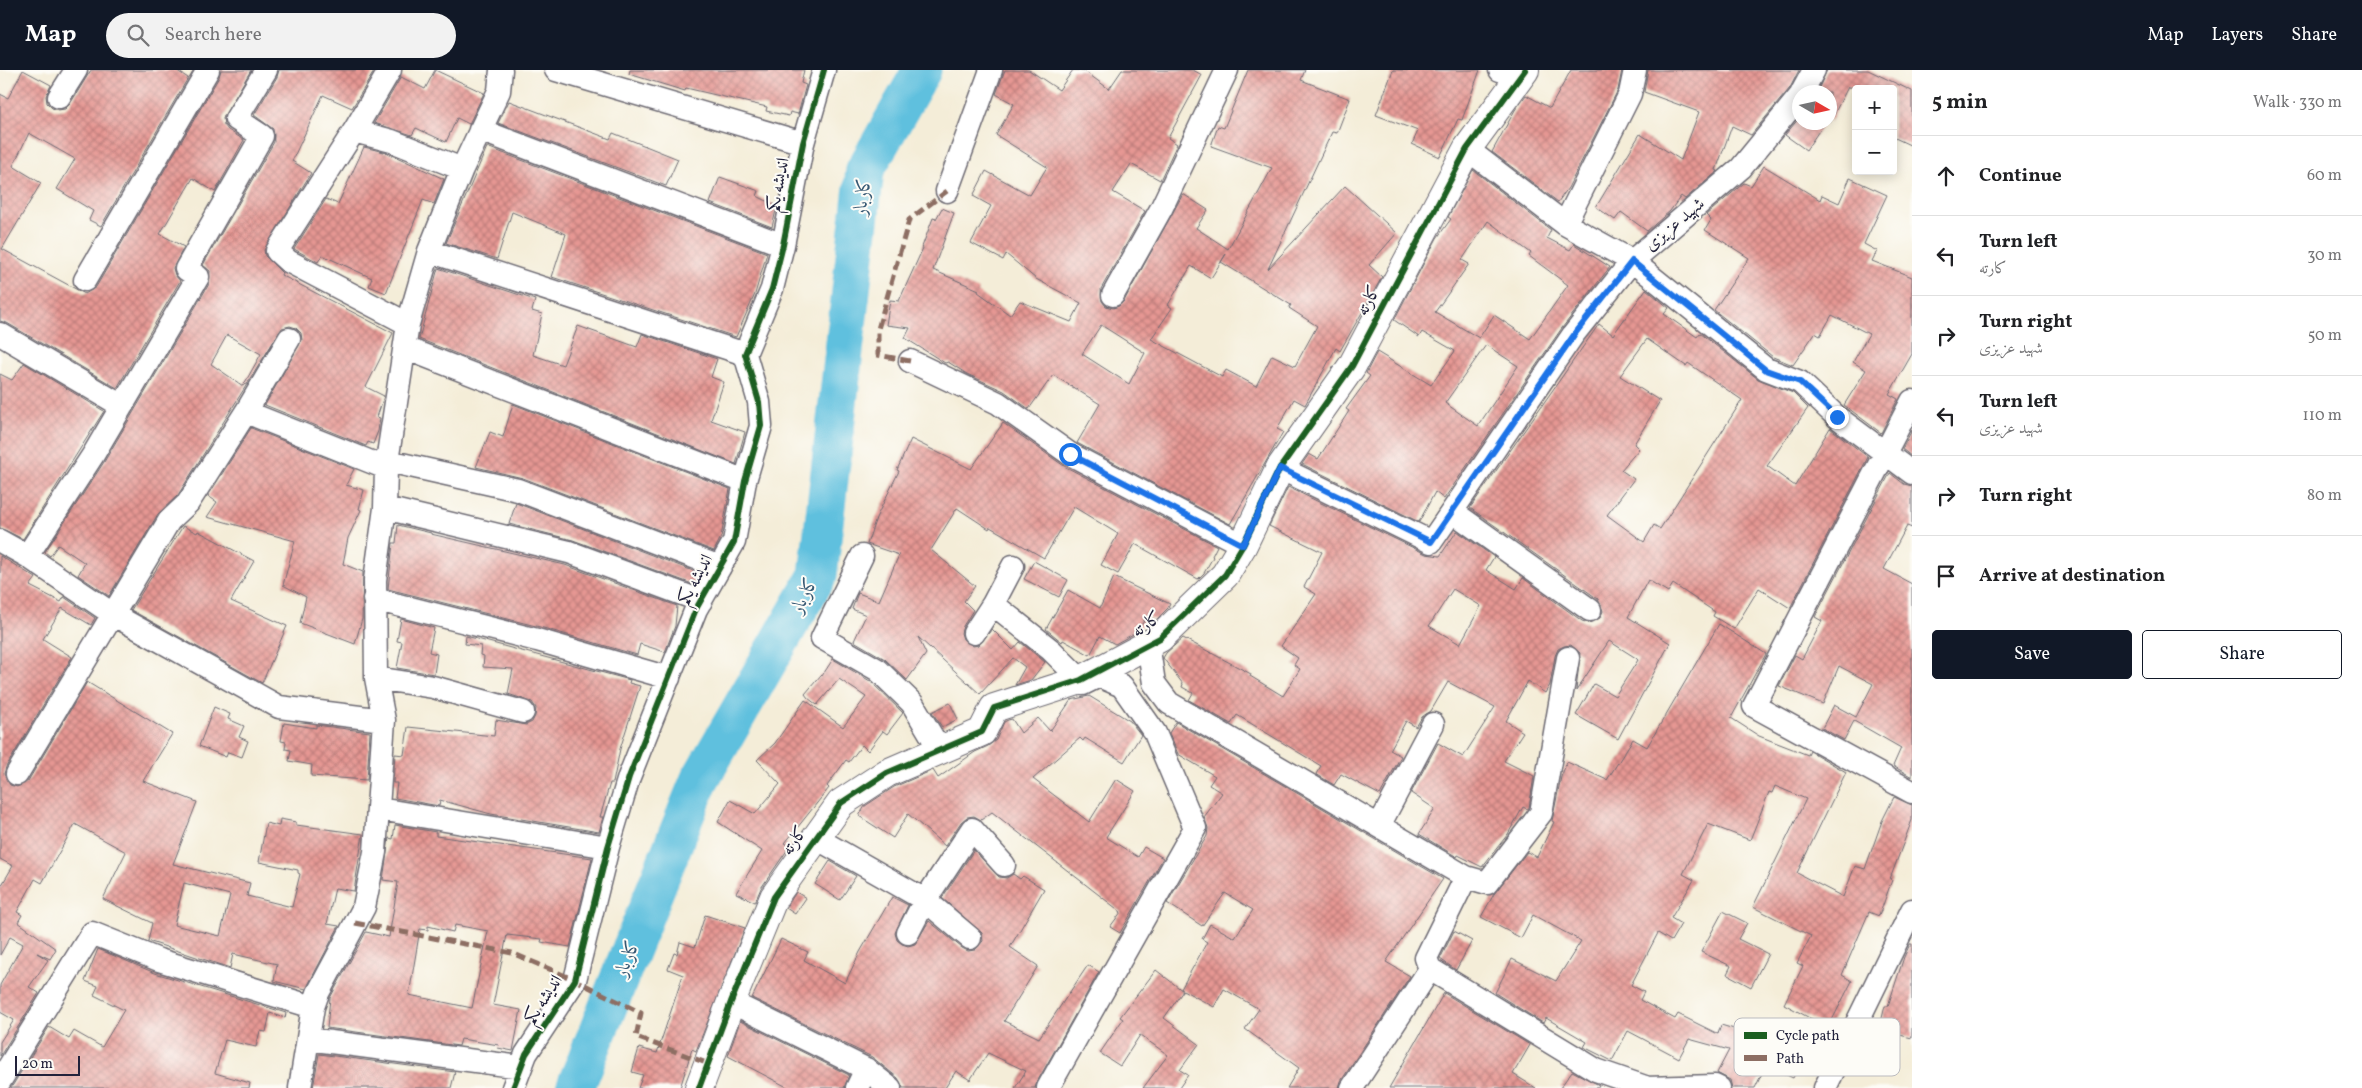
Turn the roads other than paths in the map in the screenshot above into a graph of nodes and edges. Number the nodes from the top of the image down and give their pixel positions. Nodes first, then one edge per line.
1 (76, 70) edge
2 (208, 70) edge
3 (266, 70) edge
4 (390, 70) edge
5 (502, 70) edge
6 (556, 70) edge
7 (824, 70) edge
8 (991, 70) edge
9 (1227, 70) edge
10 (1636, 70) edge
11 (1814, 70) edge
12 (1516, 72) edge
13 (1806, 85) edge
14 (60, 97) dead end
15 (1792, 106) edge
16 (480, 130) junction
17 (354, 131) junction
18 (802, 143) junction
19 (1467, 149) junction
20 (462, 169) junction
21 (947, 191) dead end
22 (1565, 224) junction
23 (783, 245) junction
24 (429, 251) junction
25 (1632, 261) junction
26 (86, 280) dead end
27 (1113, 295) dead end
28 (408, 324) junction
29 (0, 334) edge
30 (289, 338) dead end
31 (405, 348) junction
32 (745, 354) junction
33 (910, 361) dead end
34 (1912, 401) edge
35 (122, 406) junction
36 (246, 412) junction
37 (1884, 453) junction
38 (387, 464) junction
39 (1280, 468) junction
40 (1912, 473) edge
41 (745, 481) junction
42 (385, 508) junction
43 (1453, 512) junction
44 (0, 541) edge
45 (1243, 545) junction
46 (28, 556) junction
47 (862, 556) dead end
48 (1013, 566) dead end
49 (720, 567) junction
50 (374, 599) junction
51 (701, 601) junction
52 (993, 604) junction
53 (1590, 610) dead end
54 (114, 615) junction
55 (974, 633) dead end
56 (1148, 644) junction
57 (1568, 658) dead end
58 (376, 678) junction
59 (669, 678) junction
60 (1081, 680) junction
61 (1016, 699) junction
62 (523, 712) dead end
63 (384, 720) junction
64 (1433, 724) dead end
65 (940, 750) junction
66 (18, 774) dead end
67 (1912, 792) edge
68 (379, 809) junction
69 (1379, 826) junction
70 (816, 838) junction
71 (608, 847) junction
72 (1004, 865) dead end
73 (1466, 877) junction
74 (925, 900) junction
75 (1912, 910) edge
76 (908, 933) dead end
77 (970, 938) dead end
78 (1430, 969) junction
79 (731, 1002) junction
80 (313, 1007) junction
81 (1859, 1018) edge
82 (308, 1038) junction
83 (521, 1067) junction
84 (1831, 1076) edge
85 (862, 1079) edge
86 (0, 1081) edge
87 (1052, 1087) edge
88 (300, 1088) edge
89 (513, 1088) edge
90 (699, 1088) edge
91 (890, 1088) edge
92 (1352, 1088) edge
93 (1645, 1088) edge
94 (1719, 1088) edge
95 (1825, 1088) edge

1 - 14 street
2 - 26 street
3 - 35 street
4 - 17 street
5 - 16 street
6 - 18 street
7 - 18 street, اندیشه یکم
8 - 21 street
9 - 27 street
10 - 22 street
11 - 13 street
12 - 19 street, کارته
15 - 25 street, شهید عزیزی
16 - 20 street
16 - 23 street
17 - 20 street
17 - 28 street
18 - 23 street, اندیشه یکم
19 - 22 street
19 - 39 street, کارته
20 - 24 street
22 - 25 street
23 - 32 street, اندیشه یکم
24 - 28 street
24 - 32 street
25 - 37 street
25 - 43 street, شهید عزیزی
28 - 31 street
29 - 35 street
30 - 36 street
31 - 38 street
31 - 41 street
32 - 41 street, اندیشه یکم
33 - 45 street
34 - 37 street
35 - 46 street
36 - 38 street
36 - 54 street
37 - 40 street
37 - 67 street
38 - 42 street
38 - 49 street
39 - 43 street, شهید عزیزی
39 - 45 street, کارته
41 - 49 street, اندیشه یکم
42 - 50 street
42 - 51 street
43 - 53 street
44 - 46 street
45 - 56 street, کارته
46 - 54 street
47 - 65 street
48 - 52 street
49 - 51 street, اندیشه یکم
50 - 58 street
50 - 59 street
51 - 59 street, اندیشه یکم
52 - 55 street
52 - 60 street
54 - 63 street
54 - 66 street
56 - 60 street, کارته
56 - 69 street
57 - 73 street
58 - 62 street
58 - 63 street
59 - 71 street, اندیشه یکم
60 - 61 street, کارته
61 - 65 street, کارته
61 - 87 street
63 - 68 street
64 - 69 street
65 - 70 street, کارته
68 - 71 street
68 - 80 street
69 - 73 street
70 - 74 street
70 - 79 street, کارته
71 - 83 street, اندیشه یکم
72 - 74 street
73 - 78 street
74 - 76 street
74 - 77 street
75 - 81 street
78 - 92 street
78 - 93 street
79 - 85 street
79 - 90 street, کارته
80 - 82 street
80 - 86 street
82 - 83 street
82 - 88 street
83 - 89 street, اندیشه یکم
84 - 95 street
85 - 91 street
93 - 94 street

